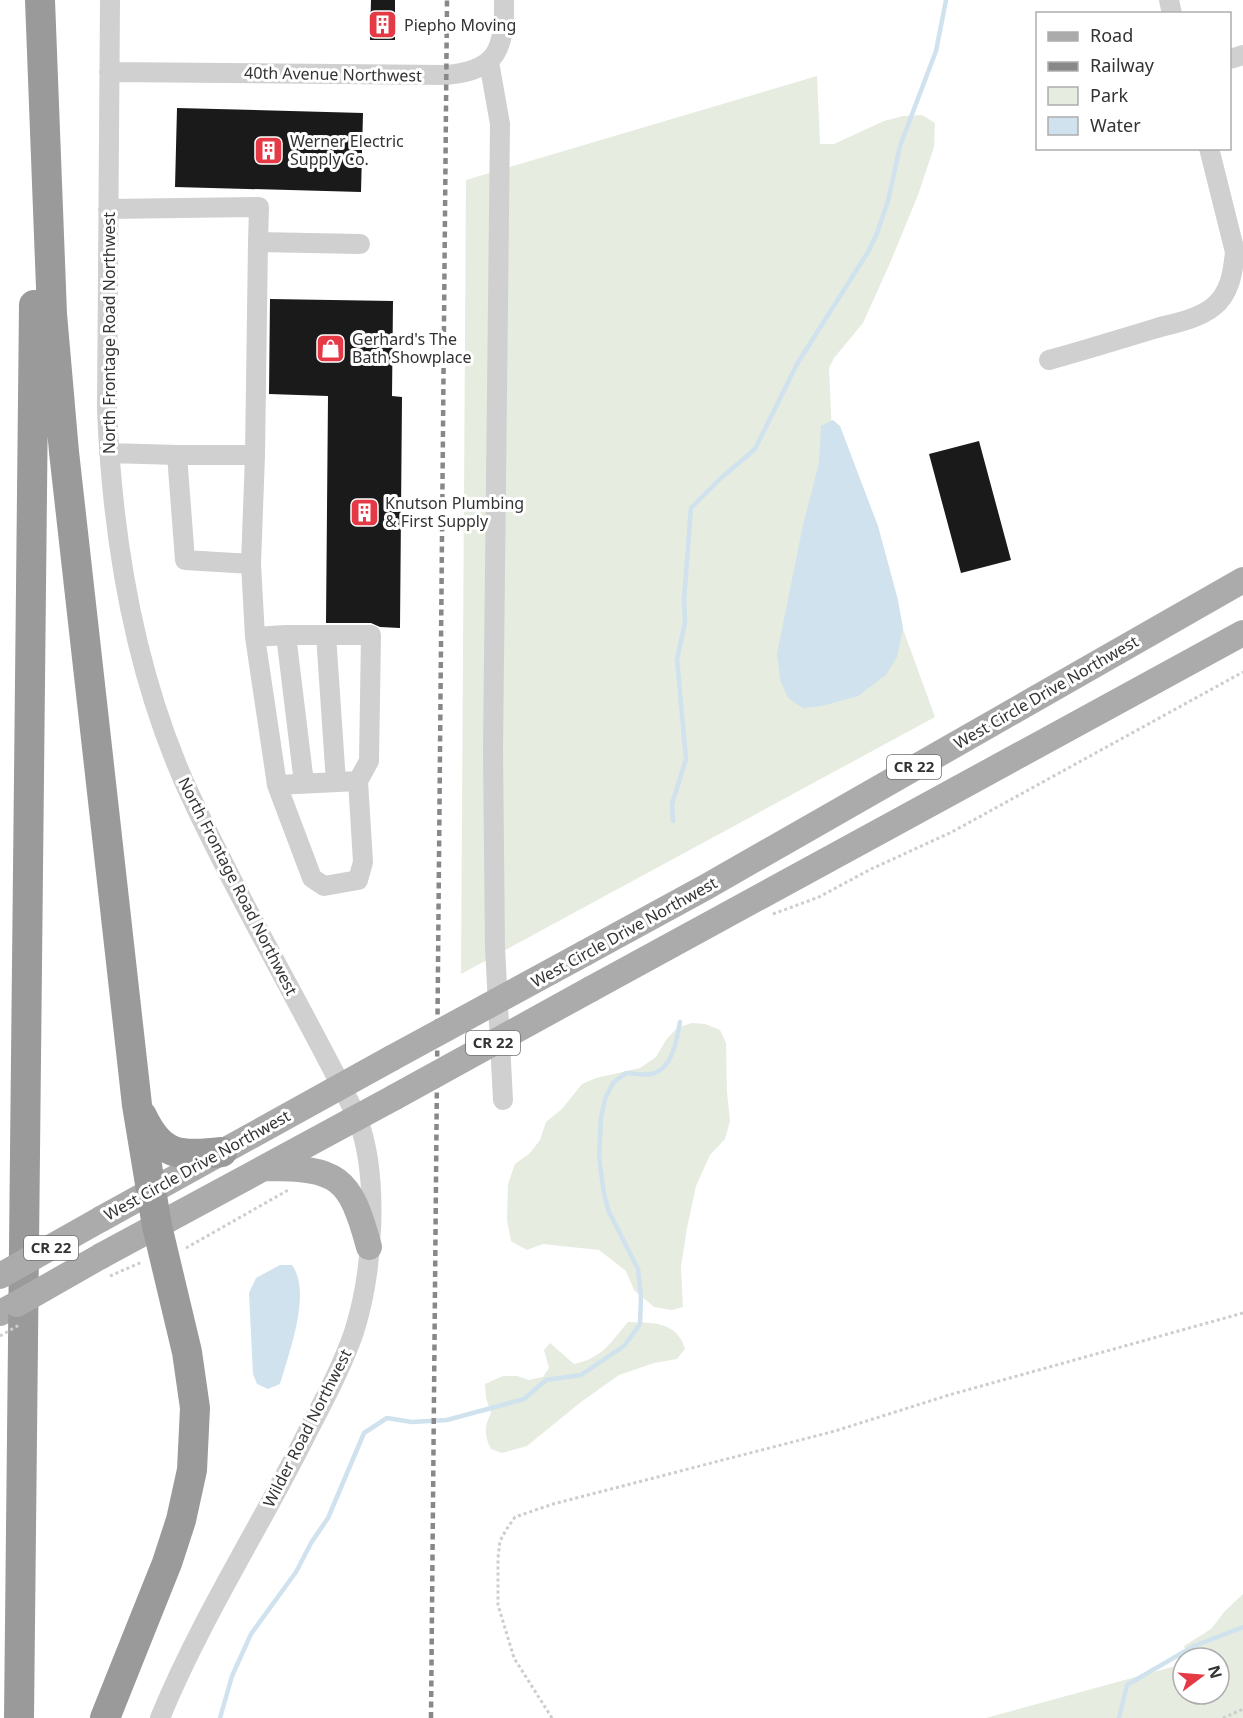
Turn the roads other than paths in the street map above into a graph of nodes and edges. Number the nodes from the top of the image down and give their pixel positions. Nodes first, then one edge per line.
1 (38, 0) edge
2 (110, 0) edge
3 (504, 0) edge
4 (489, 62) junction
5 (109, 72) junction
6 (1210, 150) edge
7 (108, 209) junction
8 (258, 242) junction
9 (360, 244) dead end
10 (1239, 262) edge
11 (1049, 360) dead end
12 (109, 453) junction
13 (177, 455) junction
14 (255, 455) junction
15 (251, 564) junction
16 (1243, 580) edge
17 (1243, 633) edge
18 (286, 634) junction
19 (326, 635) junction
20 (255, 637) junction
21 (358, 781) junction
22 (336, 782) junction
23 (304, 783) junction
24 (277, 785) junction
25 (341, 1085) junction
26 (503, 1100) dead end
27 (137, 1105) junction
28 (357, 1117) junction
29 (222, 1152) junction
30 (262, 1168) junction
31 (151, 1192) junction
32 (157, 1226) junction
33 (369, 1247) junction
34 (0, 1276) edge
35 (0, 1313) edge
36 (19, 1718) edge
37 (105, 1718) edge
38 (160, 1718) edge

1 - 27 highway
1 - 36 highway
2 - 5 street, North Frontage Road Northwest
3 - 4 street
4 - 5 street, 40th Avenue Northwest
4 - 26 street
5 - 7 street, North Frontage Road Northwest
6 - 10 street
7 - 8 street
7 - 12 street, North Frontage Road Northwest
8 - 9 street
8 - 14 street
10 - 11 street
12 - 13 street
12 - 25 street, North Frontage Road Northwest
13 - 14 street
13 - 15 street
14 - 15 street
15 - 20 street
16 - 25 main road, West Circle Drive Northwest / CR 22, bridge
17 - 28 main road, West Circle Drive Northwest / CR 22, bridge
18 - 19 street
18 - 20 street
18 - 23 street
19 - 21 street
19 - 22 street
20 - 24 street
21 - 22 street
21 - 24 street
22 - 23 street
23 - 24 street
25 - 28 street, Wilder Road Northwest
25 - 29 main road, West Circle Drive Northwest / CR 22
27 - 29 highway
27 - 31 highway
28 - 30 main road, West Circle Drive Northwest / CR 22
28 - 33 street, Wilder Road Northwest
29 - 31 main road, West Circle Drive Northwest / CR 22
30 - 32 main road, West Circle Drive Northwest / CR 22
30 - 33 main road
31 - 32 highway
31 - 34 main road, West Circle Drive Northwest / CR 22, bridge
32 - 35 main road, West Circle Drive Northwest / CR 22, bridge
32 - 37 highway
33 - 38 street, Wilder Road Northwest

